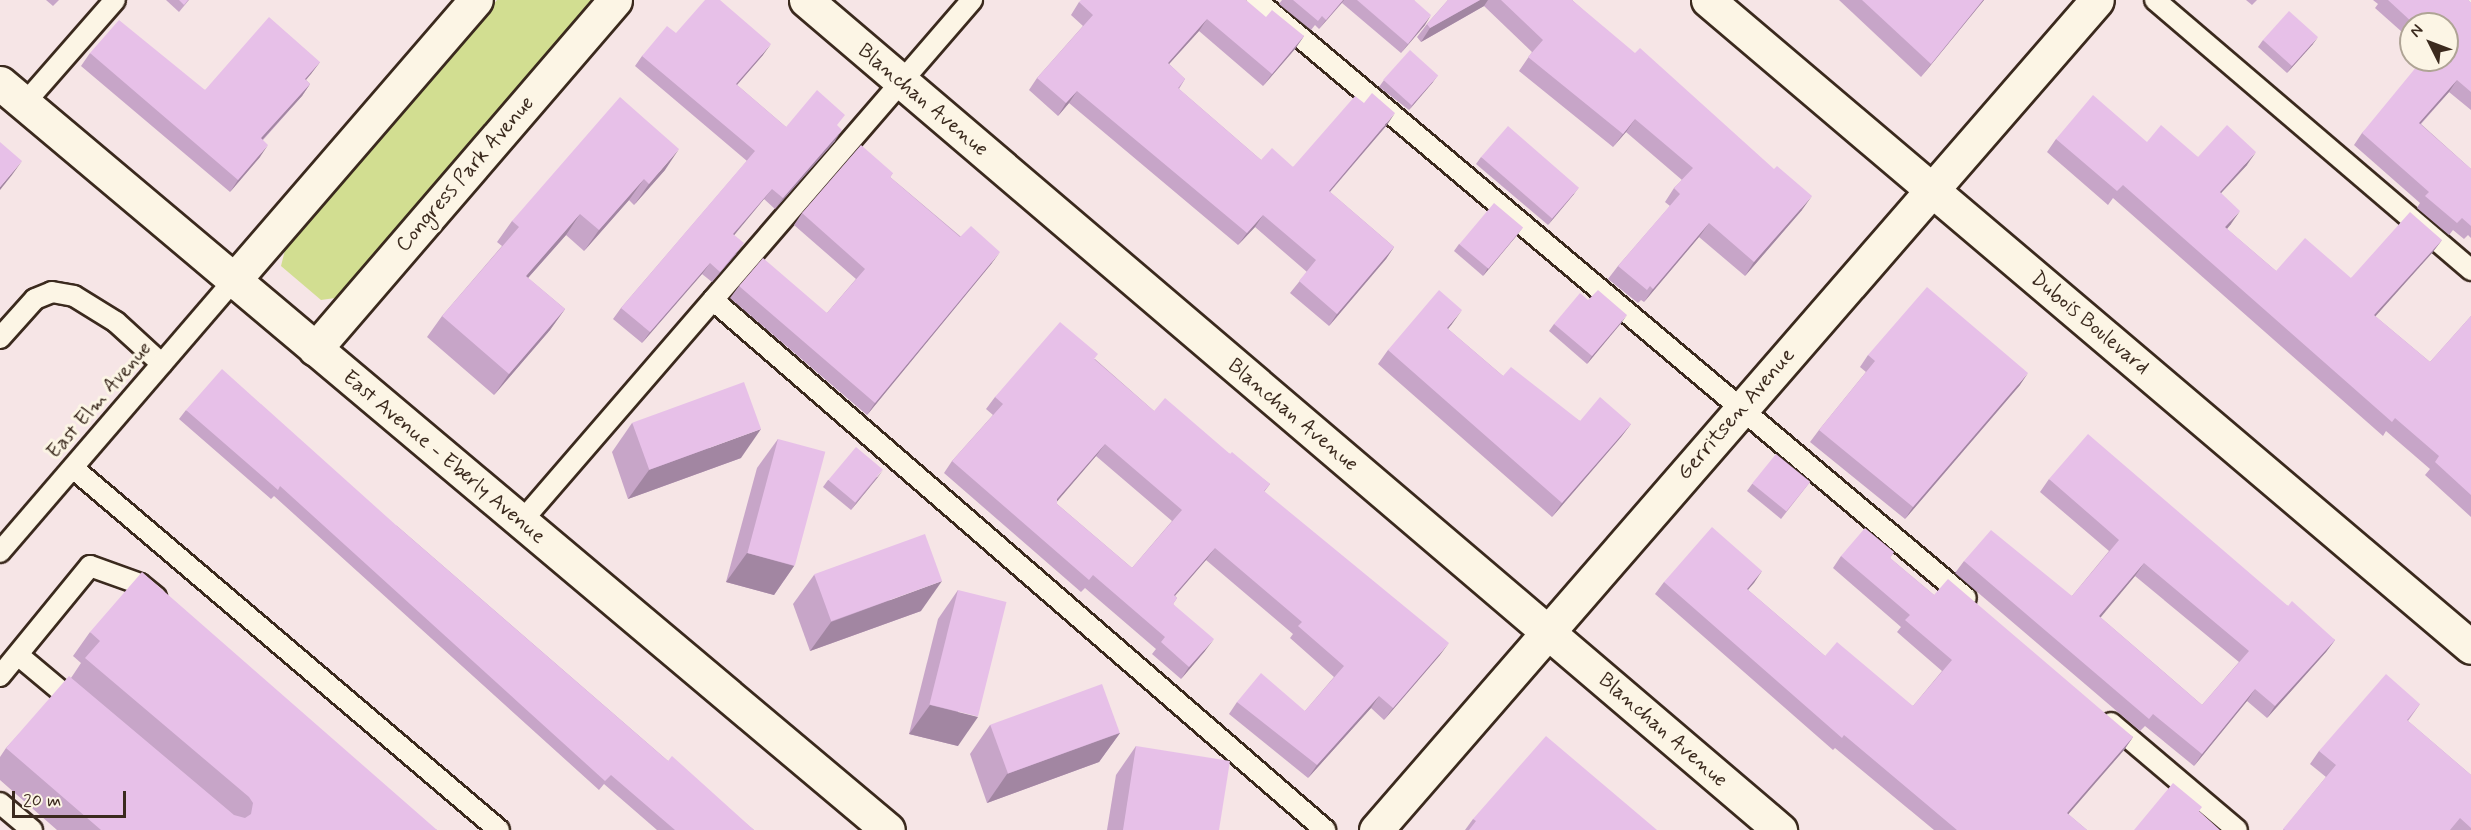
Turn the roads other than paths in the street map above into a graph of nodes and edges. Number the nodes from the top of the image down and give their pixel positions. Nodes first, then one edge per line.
1 (115, 0) edge
2 (476, 0) edge
3 (615, 0) edge
4 (806, 0) edge
5 (972, 0) edge
6 (1256, 0) edge
7 (1708, 0) edge
8 (2097, 0) edge
9 (2155, 0) edge
10 (901, 82) junction
11 (12, 94) edge
12 (1932, 189) junction
13 (2471, 270) edge
14 (234, 280) junction
15 (712, 300) junction
16 (0, 338) edge
17 (315, 349) junction
18 (162, 364) junction
19 (1742, 407) junction
20 (73, 468) junction
21 (521, 522) junction
22 (0, 552) edge
23 (167, 607) edge
24 (1982, 612) edge
25 (1547, 631) junction
26 (2471, 647) edge
27 (18, 654) junction
28 (0, 676) edge
29 (2101, 713) edge
30 (90, 716) edge
31 (0, 803) edge
32 (32, 830) edge
33 (499, 830) edge
34 (888, 830) edge
35 (1325, 830) edge
36 (1376, 830) edge
37 (1780, 830) edge
38 (2237, 830) edge

1 - 11 lane
2 - 14 street
3 - 17 street, Congress Park Avenue
4 - 10 street, Blanchan Avenue
5 - 10 lane
6 - 19 lane
7 - 12 street, Dubois Boulevard
8 - 12 street, Gerritsen Avenue
9 - 13 lane
10 - 15 lane
10 - 25 street, Blanchan Avenue
11 - 14 street, East Avenue - Eberly Avenue
12 - 19 street, Gerritsen Avenue
12 - 26 street, Dubois Boulevard
14 - 17 street, East Avenue - Eberly Avenue
14 - 18 lane, East Elm Avenue
15 - 21 lane
15 - 35 lane
16 - 18 lane
17 - 21 street, East Avenue - Eberly Avenue
18 - 20 lane, East Elm Avenue
19 - 24 lane
19 - 25 street, Gerritsen Avenue
20 - 22 lane, East Elm Avenue
20 - 33 lane
21 - 34 street, East Avenue - Eberly Avenue
23 - 27 lane
25 - 36 street, Gerritsen Avenue
25 - 37 street, Blanchan Avenue
27 - 28 lane
27 - 30 lane
29 - 38 lane
31 - 32 lane

